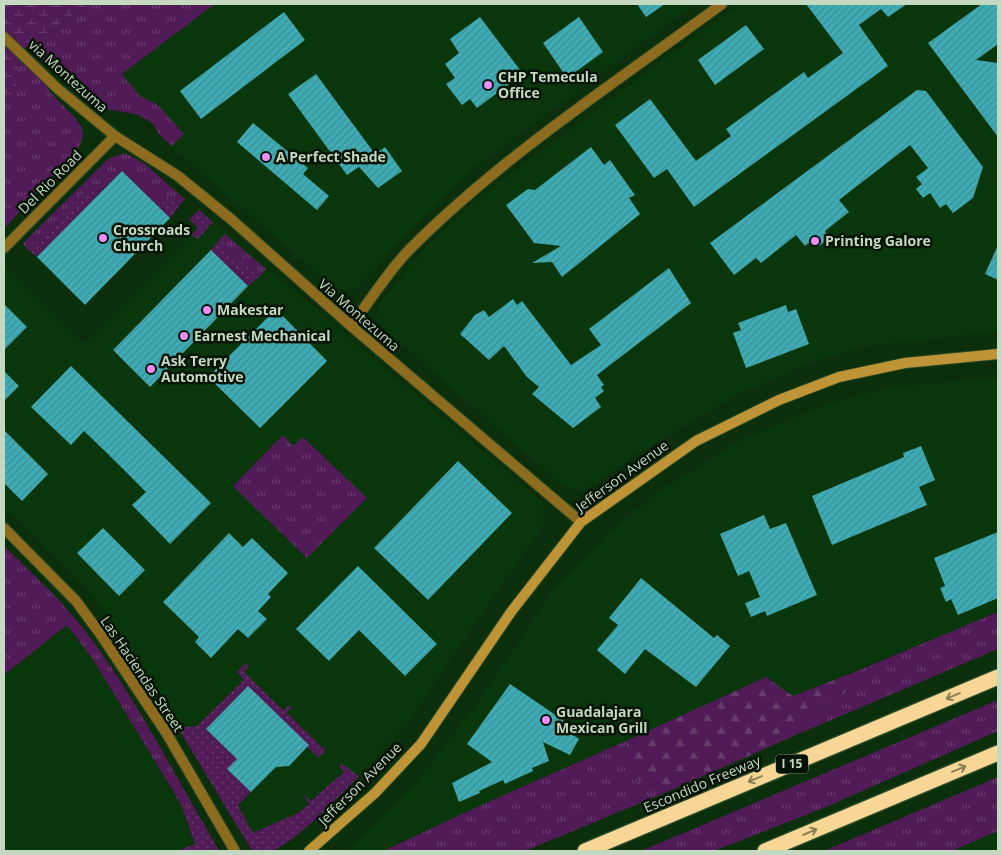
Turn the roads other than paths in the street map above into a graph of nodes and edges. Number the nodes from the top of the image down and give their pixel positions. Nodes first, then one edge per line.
1 (722, 4) edge
2 (4, 37) edge
3 (115, 136) junction
4 (4, 248) edge
5 (351, 326) junction
6 (998, 354) edge
7 (581, 522) junction
8 (4, 528) edge
9 (998, 677) edge
10 (998, 753) edge
11 (235, 851) edge
12 (309, 851) edge
13 (585, 851) edge
14 (765, 851) edge

1 - 5 street
2 - 3 street, via Montezuma
3 - 4 street, Del Rio Road
3 - 5 street, Via Montezuma
5 - 7 street, Via Montezuma
6 - 7 main road, Jefferson Avenue
7 - 12 main road, Jefferson Avenue
8 - 11 street, Las Haciendas Street
9 -> 13 highway, Escondido Freeway / I 15
14 -> 10 highway

